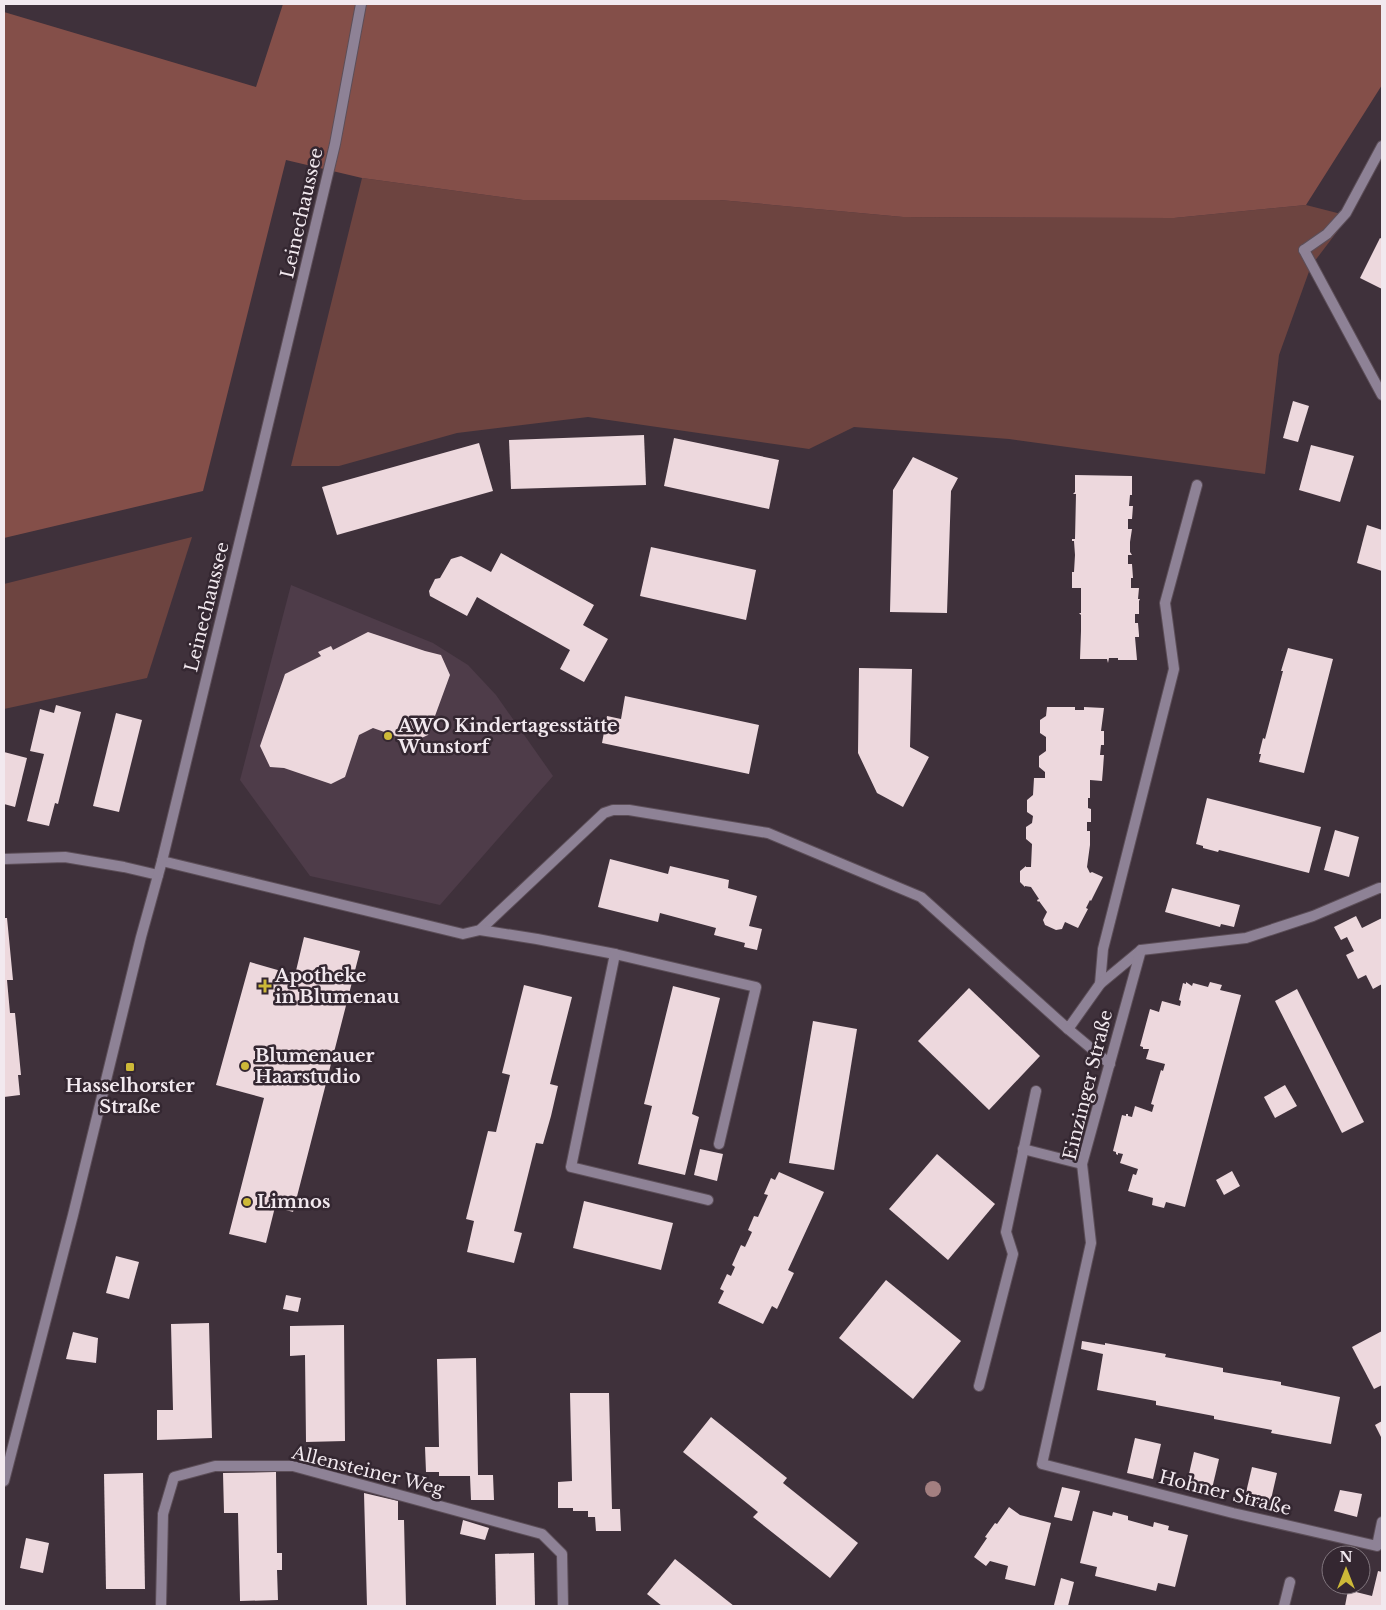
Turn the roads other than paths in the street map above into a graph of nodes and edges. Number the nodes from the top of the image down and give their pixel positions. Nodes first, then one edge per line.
1 (361, 4) edge
2 (1382, 146) edge
3 (1382, 395) edge
4 (1197, 485) dead end
5 (4, 859) edge
6 (162, 861) junction
7 (158, 875) junction
8 (1382, 888) edge
9 (480, 930) junction
10 (1141, 950) junction
11 (615, 954) junction
12 (1100, 984) junction
13 (1068, 1028) junction
14 (1110, 1064) junction
15 (1036, 1091) dead end
16 (719, 1144) dead end
17 (1023, 1149) junction
18 (1082, 1164) junction
19 (708, 1200) dead end
20 (979, 1386) dead end
21 (1042, 1464) joint
22 (4, 1481) edge
23 (1382, 1522) edge
24 (1290, 1582) dead end
25 (161, 1606) edge
26 (563, 1606) edge
27 (1284, 1606) edge

1 - 6 street, Leinechaussee
2 - 3 street
4 - 12 street
5 - 7 street
6 - 7 street, Leinechaussee
6 - 9 street
7 - 22 street, Leinechaussee
8 - 10 street
9 - 11 street
9 - 13 street
10 - 12 street
10 - 14 street, Einzinger Straße
11 - 16 street
11 - 19 street
12 - 13 street
13 - 14 street
14 - 18 street, Einzinger Straße
15 - 17 street
17 - 18 street
17 - 20 street
18 - 21 street, Einzinger Straße
21 - 23 street, Hohner Straße
24 - 27 street
25 - 26 street, Allensteiner Weg

